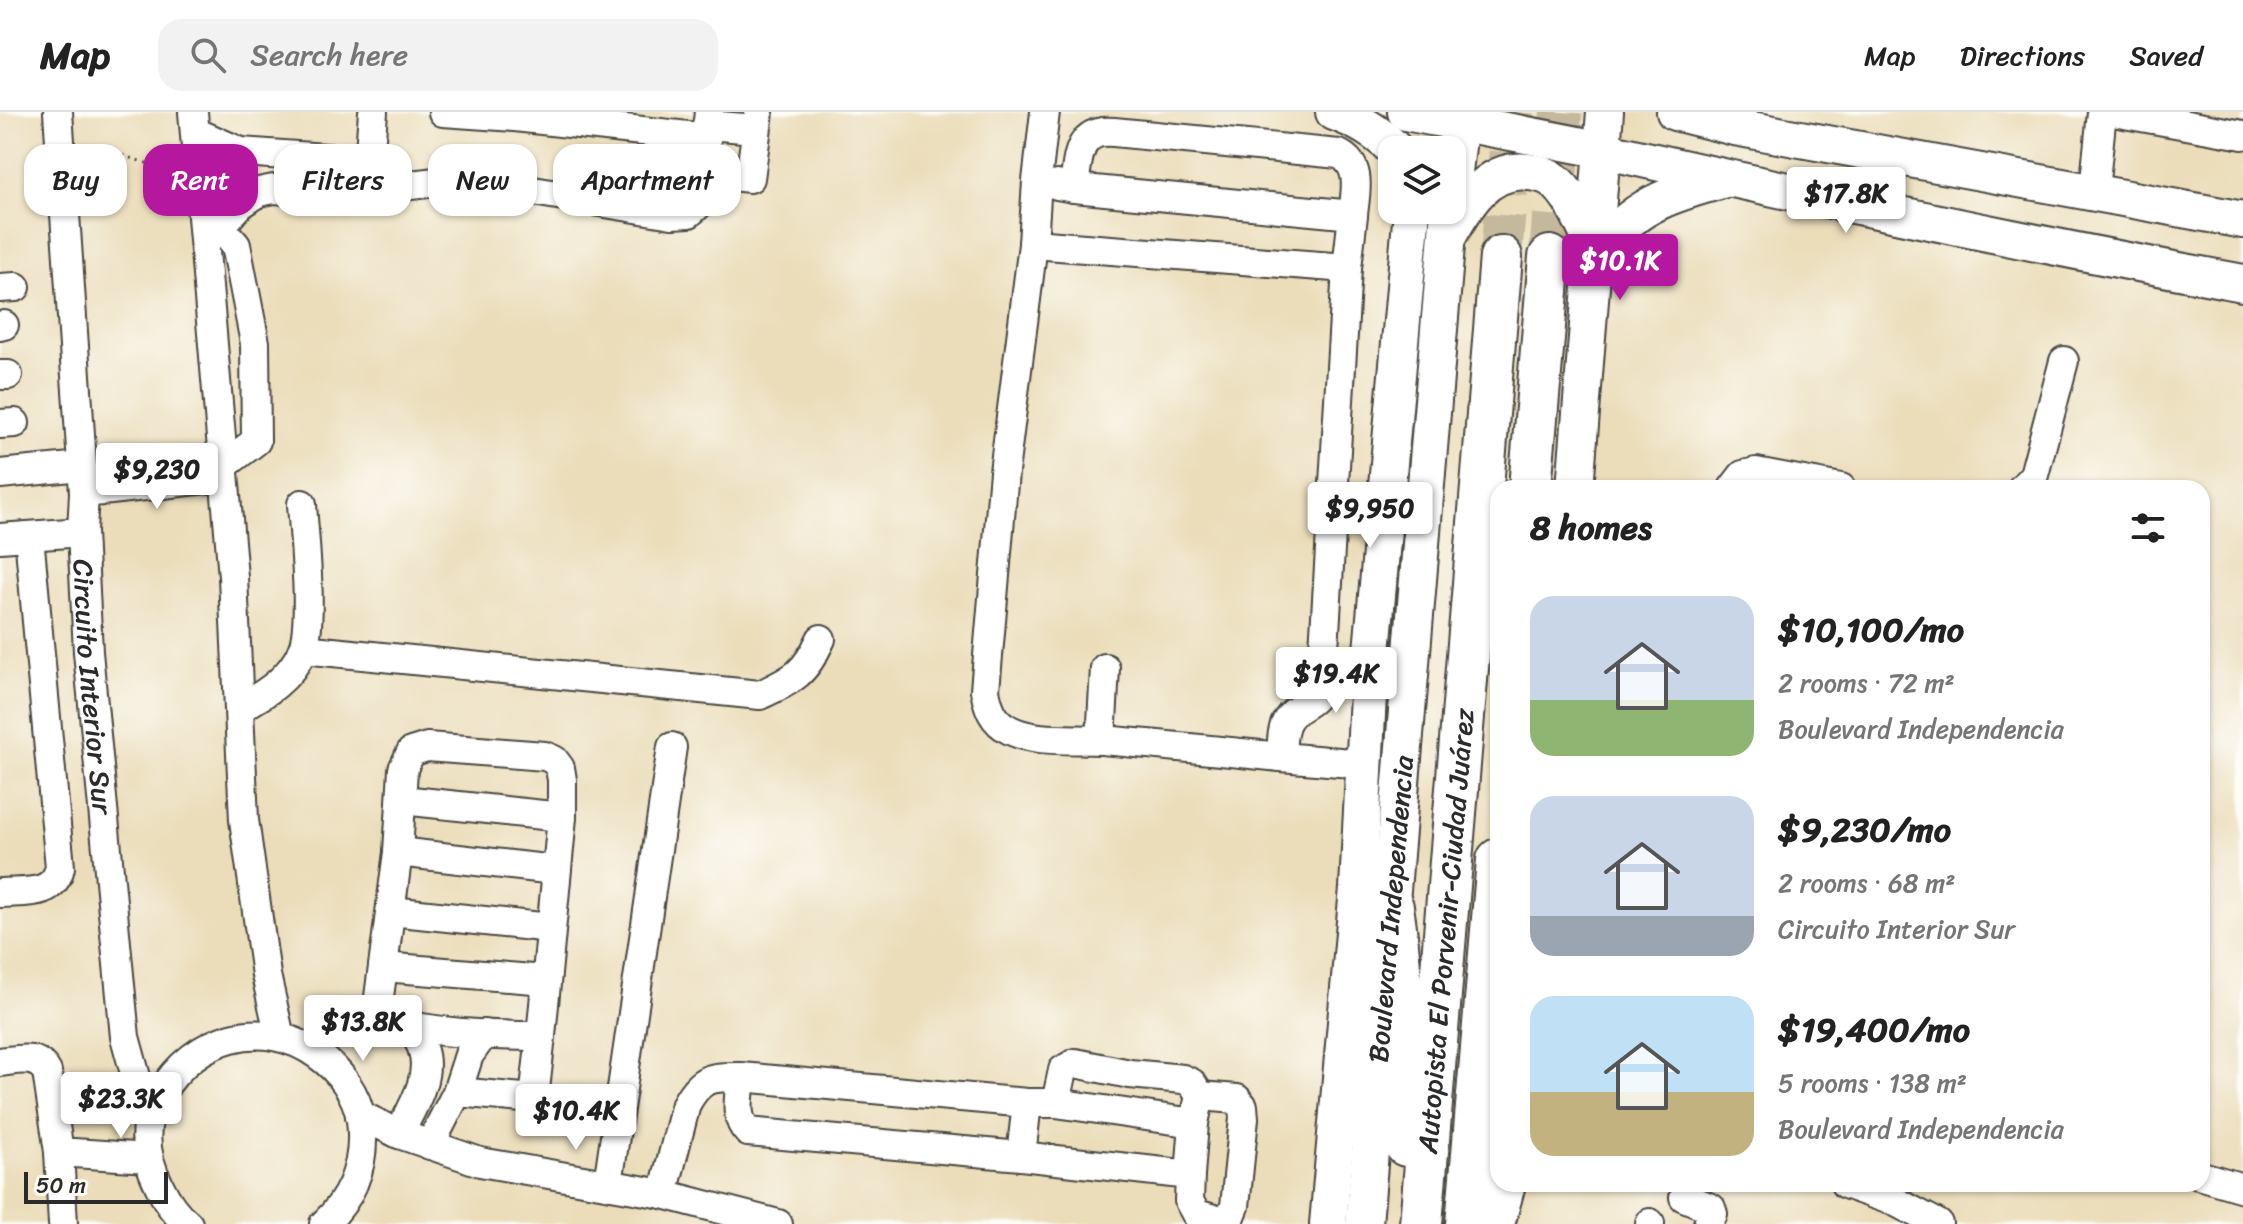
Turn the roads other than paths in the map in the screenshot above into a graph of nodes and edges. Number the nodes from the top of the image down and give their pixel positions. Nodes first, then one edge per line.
1 (58, 112) edge
2 (373, 112) edge
3 (443, 112) edge
4 (1045, 112) edge
5 (1334, 112) edge
6 (1406, 112) edge
7 (1605, 112) edge
8 (2102, 112) edge
9 (2113, 112) edge
10 (1686, 113) edge
11 (515, 114) edge
12 (1461, 118) edge
13 (1736, 119) edge
14 (758, 121) edge
15 (194, 122) edge
16 (707, 125) edge
17 (2243, 135) edge
18 (1381, 136) edge
19 (370, 144) edge
20 (1602, 150) junction
21 (274, 154) edge
22 (741, 177) edge
23 (1725, 179) junction
24 (1037, 181) junction
25 (412, 185) edge
26 (1074, 188) junction
27 (274, 189) edge
28 (2094, 191) junction
29 (553, 194) edge
30 (1353, 215) junction
31 (2243, 220) edge
32 (1411, 224) edge
33 (1448, 225) edge
34 (212, 235) junction
35 (1033, 244) junction
36 (1501, 257) tunnel mouth
37 (1550, 257) tunnel mouth
38 (1593, 260) junction
39 (1347, 268) junction
40 (2243, 283) edge
41 (2064, 361) dead end
42 (1431, 418) junction
43 (224, 471) junction
44 (0, 474) edge
45 (83, 479) junction
46 (1531, 480) edge
47 (1576, 480) edge
48 (1739, 480) edge
49 (1798, 480) edge
50 (2029, 480) edge
51 (302, 504) dead end
52 (82, 532) junction
53 (29, 536) junction
54 (0, 538) edge
55 (821, 639) dead end
56 (303, 649) junction
57 (1105, 668) dead end
58 (1368, 695) junction
59 (240, 708) junction
60 (1101, 740) junction
61 (672, 747) dead end
62 (1281, 757) junction
63 (1363, 764) junction
64 (402, 800) junction
65 (562, 817) junction
66 (398, 852) junction
67 (555, 870) junction
68 (0, 893) edge
69 (1392, 907) junction
70 (391, 911) junction
71 (551, 928) junction
72 (1490, 954) edge
73 (383, 967) junction
74 (546, 980) junction
75 (408, 1026) junction
76 (484, 1034) junction
77 (541, 1036) junction
78 (280, 1037) junction
79 (0, 1062) edge
80 (741, 1077) junction
81 (457, 1092) junction
82 (1027, 1103) junction
83 (1056, 1103) junction
84 (1197, 1110) junction
85 (150, 1112) junction
86 (360, 1115) junction
87 (399, 1134) junction
88 (430, 1145) junction
89 (59, 1152) junction
90 (1021, 1156) junction
91 (148, 1158) junction
92 (1190, 1175) junction
93 (2210, 1178) edge
94 (608, 1184) junction
95 (2243, 1188) edge
96 (1502, 1192) edge
97 (1512, 1192) edge
98 (1868, 1192) edge
99 (663, 1194) junction
100 (1684, 1197) dead end
101 (1718, 1222) edge
102 (184, 1223) edge
103 (63, 1224) edge
104 (324, 1224) edge
105 (778, 1224) edge
106 (1328, 1224) edge
107 (1364, 1224) edge
108 (1419, 1224) edge
109 (1467, 1224) edge
110 (1493, 1224) edge
111 (1510, 1224) edge
112 (1938, 1224) edge

1 - 45 street, Circuito Interior Sur
2 - 19 street
3 - 11 street
4 - 24 street
5 - 18 main road
6 - 12 main road
7 - 20 main road
8 - 28 street
9 - 17 street
10 - 13 main road
11 - 16 street
12 - 20 main road
13 - 28 main road
14 - 16 street
14 - 22 street
15 - 21 street
15 - 34 street
20 - 23 main road
20 - 38 main road
23 - 38 main road
23 - 40 main road
24 - 26 street
24 - 35 street
25 - 29 street
26 - 30 street
26 - 30 street
27 - 34 street
28 - 31 main road
30 - 39 street
32 - 58 main road
33 - 38 main road
33 - 42 main road, Boulevard Independencia
34 - 43 street
34 - 43 street
35 - 39 street
35 - 60 street
36 - 108 highway, Autopista El Porvenir-Ciudad Juárez
37 - 46 highway
38 - 47 main road
39 - 62 street
41 - 50 street
42 - 58 main road
42 - 69 main road, Boulevard Independencia
43 - 45 street
43 - 59 street
44 - 45 street
45 - 52 street, Circuito Interior Sur
48 - 49 street
51 - 56 street
52 - 53 street
52 - 85 street, Circuito Interior Sur
53 - 54 street
53 - 68 street
55 - 56 street
56 - 59 street
57 - 60 street
58 - 63 main road
59 - 78 street
60 - 62 street
61 - 94 street
62 - 63 street
63 - 106 main road
64 - 65 street
64 - 65 street
64 - 66 street
65 - 67 street
66 - 67 street
66 - 70 street
67 - 71 street
69 - 107 main road, Boulevard Independencia
69 - 108 highway
70 - 71 street
70 - 73 street
71 - 74 street
72 - 109 highway
73 - 74 street
73 - 75 street
74 - 77 street
75 - 76 street
75 - 87 street
76 - 77 street
76 - 81 street
77 - 81 street
78 - 85 street
78 - 86 street
79 - 89 street
80 - 82 street
80 - 90 street
80 - 99 street
81 - 88 street
82 - 83 street
82 - 90 street
83 - 84 street
83 - 84 street
84 - 92 street
84 - 92 street
85 - 91 street
86 - 87 street
86 - 104 street
87 - 88 street
88 - 94 street
89 - 91 street
89 - 103 street
90 - 92 street
91 - 102 street
93 - 95 street
94 - 99 street
96 - 110 highway
97 - 111 main road
98 - 112 street
99 - 105 street
100 - 101 street

